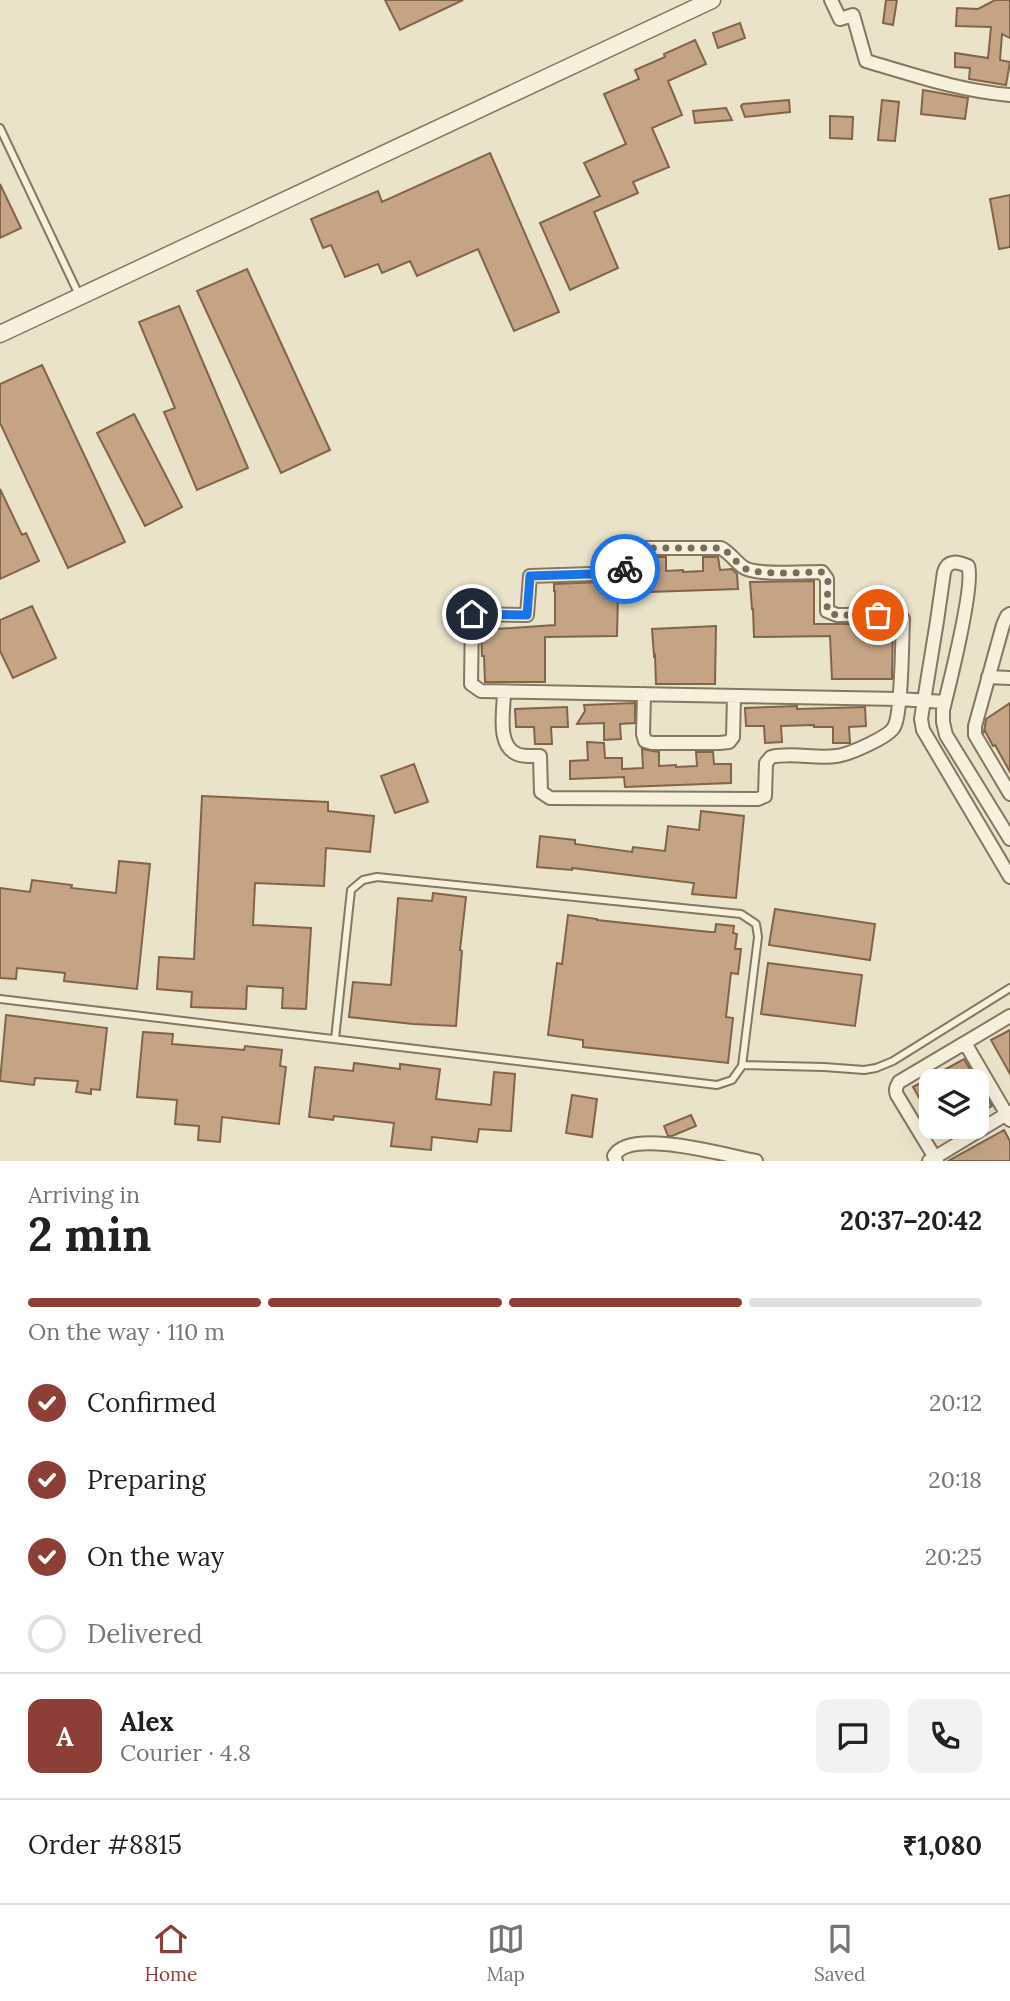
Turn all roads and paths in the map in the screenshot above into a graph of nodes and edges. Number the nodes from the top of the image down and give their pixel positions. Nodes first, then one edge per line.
1 (712, 0) edge
2 (831, 0) edge
3 (691, 5) edge
4 (1010, 95) edge
5 (0, 128) edge
6 (80, 297) junction
7 (0, 334) edge
8 (940, 604) junction
9 (965, 608) junction
10 (1010, 614) edge
11 (988, 677) junction
12 (1010, 678) edge
13 (504, 692) junction
14 (644, 694) junction
15 (734, 696) junction
16 (899, 699) junction
17 (925, 699) junction
18 (945, 702) junction
19 (1010, 793) edge
20 (989, 804) junction
21 (1010, 839) edge
22 (1010, 877) edge
23 (1010, 988) edge
24 (0, 999) edge
25 (1010, 1016) edge
26 (335, 1039) junction
27 (965, 1043) junction
28 (742, 1065) junction
29 (1009, 1116) edge
30 (933, 1160) edge
31 (615, 1161) edge
32 (756, 1161) edge

1 - 3 street
2 - 4 street
3 - 6 street
5 - 6 lane
6 - 7 street
8 - 9 street
8 - 9 street
8 - 17 street
9 - 18 street
10 - 11 street
11 - 12 street
11 - 19 street
13 - 14 street
13 - 16 street
13 - 16 street
14 - 15 street
14 - 15 street
15 - 16 street
16 - 17 street
17 - 18 street
17 - 22 street
18 - 20 street
19 - 20 street
20 - 21 street
23 - 28 lane
24 - 26 lane
25 - 27 street
26 - 28 lane
26 - 28 lane
27 - 29 street
27 - 30 street
29 - 30 street
31 - 32 street

